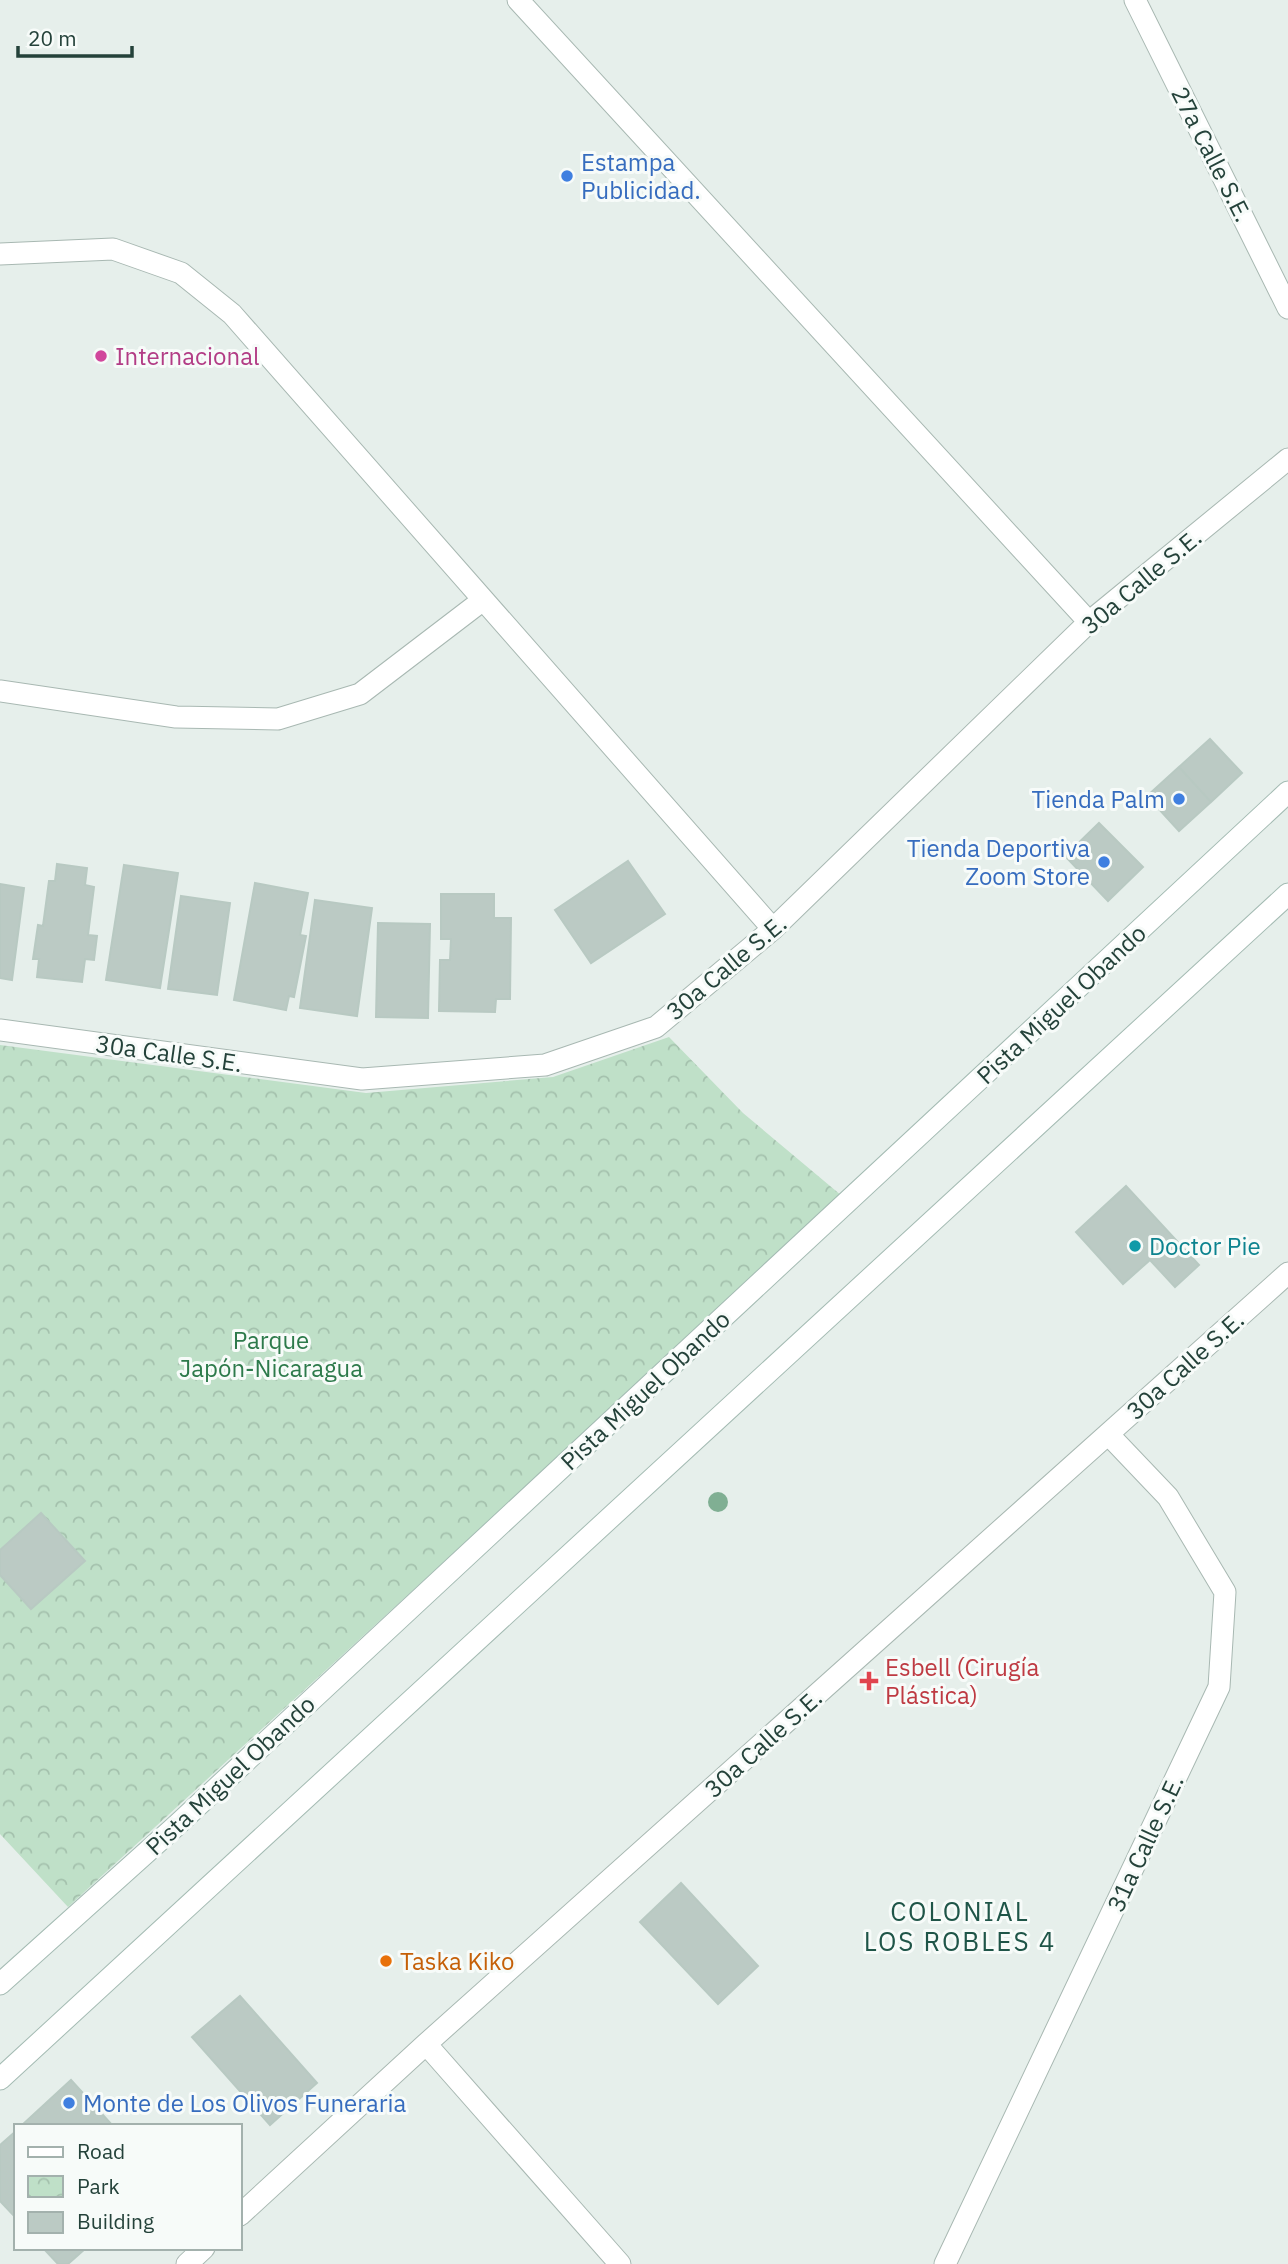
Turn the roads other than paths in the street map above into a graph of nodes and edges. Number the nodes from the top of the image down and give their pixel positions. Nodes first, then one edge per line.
1 (518, 0) edge
2 (1135, 0) edge
3 (0, 254) edge
4 (1288, 308) edge
5 (1288, 459) edge
6 (483, 600) junction
7 (1089, 622) junction
8 (0, 691) edge
9 (1288, 792) edge
10 (1288, 894) edge
11 (773, 929) junction
12 (0, 1030) edge
13 (1288, 1273) edge
14 (1108, 1434) junction
15 (0, 1984) edge
16 (426, 2044) junction
17 (0, 2079) edge
18 (242, 2213) edge
19 (202, 2250) edge
20 (187, 2264) edge
21 (620, 2264) edge
22 (945, 2264) edge

1 - 7 street
2 - 4 street, 27a Calle S.E.
3 - 6 street
5 - 7 street, 30a Calle S.E.
6 - 8 street
6 - 11 street
7 - 11 street, 30a Calle S.E.
9 - 15 street, Pista Miguel Obando
10 - 17 street
11 - 12 street, 30a Calle S.E.
13 - 14 street, 30a Calle S.E.
14 - 16 street, 30a Calle S.E.
14 - 22 street, 31a Calle S.E.
16 - 18 street, 30a Calle S.E.
16 - 21 street
19 - 20 street

